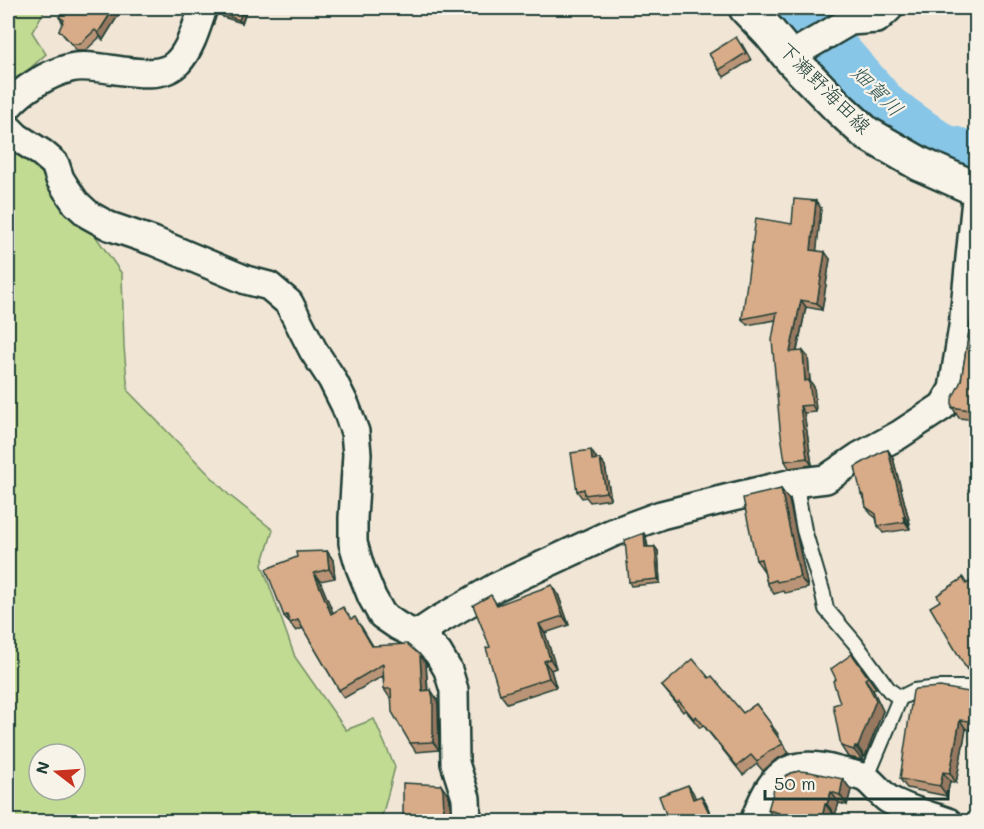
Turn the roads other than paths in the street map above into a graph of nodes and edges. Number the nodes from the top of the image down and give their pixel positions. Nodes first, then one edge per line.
1 (203, 8) edge
2 (746, 8) edge
3 (889, 8) edge
4 (797, 55) junction
5 (8, 106) edge
6 (8, 128) edge
7 (976, 189) edge
8 (976, 199) edge
9 (798, 482) junction
10 (416, 635) junction
11 (976, 688) edge
12 (900, 698) junction
13 (867, 779) junction
14 (467, 822) edge
15 (754, 822) edge
16 (948, 822) edge

1 - 5 street
2 - 4 main road, 下瀬野海田線
3 - 4 street
4 - 7 main road, 下瀬野海田線
6 - 10 street
8 - 9 street
9 - 10 street
9 - 12 lane
10 - 14 street
11 - 12 lane
12 - 13 lane
13 - 15 street
13 - 16 street

